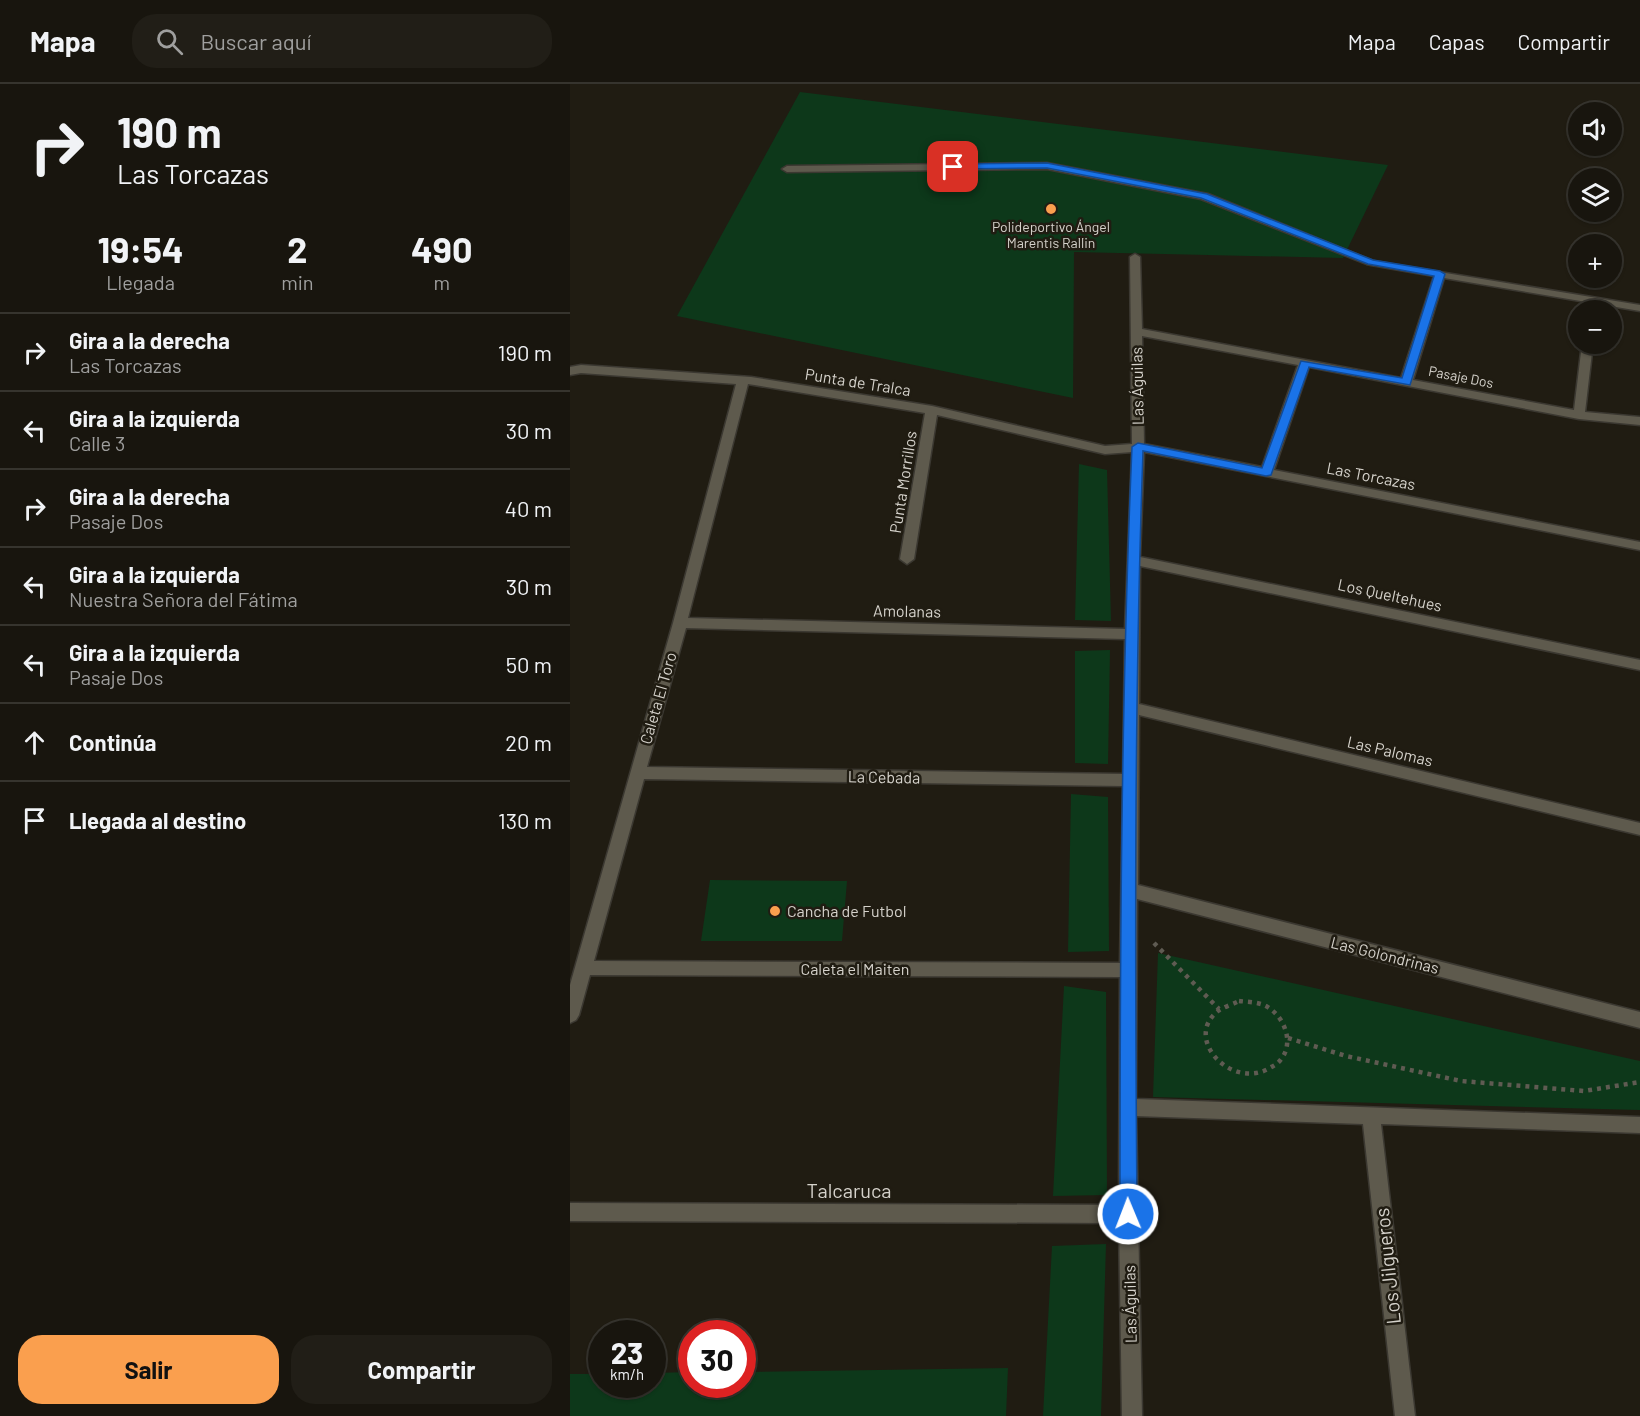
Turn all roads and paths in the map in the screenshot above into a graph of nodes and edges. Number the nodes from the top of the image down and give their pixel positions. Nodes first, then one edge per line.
1 (787, 169) dead end
2 (1136, 256) dead end
3 (1440, 274) junction
4 (1568, 301) edge
5 (1622, 307) edge
6 (1640, 308) edge
7 (1136, 331) junction
8 (1587, 354) edge
9 (1305, 363) junction
10 (570, 371) edge
11 (742, 380) junction
12 (1406, 382) junction
13 (932, 410) junction
14 (1580, 415) junction
15 (1640, 421) edge
16 (1138, 447) junction
17 (1266, 472) junction
18 (1599, 538) junction
19 (1640, 540) edge
20 (1640, 546) edge
21 (907, 559) dead end
22 (1133, 560) junction
23 (680, 623) junction
24 (1132, 634) junction
25 (1640, 665) edge
26 (1132, 708) junction
27 (637, 773) junction
28 (1131, 780) junction
29 (1640, 829) edge
30 (1129, 890) junction
31 (1129, 917) junction
32 (583, 968) junction
33 (1128, 970) junction
34 (1219, 1009) junction
35 (570, 1015) edge
36 (1640, 1020) edge
37 (1288, 1038) junction
38 (1640, 1082) edge
39 (1126, 1107) junction
40 (1371, 1115) junction
41 (1640, 1125) edge
42 (570, 1212) edge
43 (1128, 1214) junction
44 (1132, 1416) edge
45 (1405, 1416) edge

1 - 3 street
2 - 7 street, Las Águilas
3 - 4 street
3 - 12 street
5 - 6 street
7 - 9 street, Pasaje Dos
7 - 16 street, Las Águilas
8 - 14 street
9 - 12 street, Pasaje Dos
9 - 17 street
10 - 11 street, Punta de Tralca
11 - 13 street, Punta de Tralca
11 - 23 street, Caleta El Toro
12 - 14 street, Pasaje Dos
13 - 16 street, Punta de Tralca
13 - 21 street, Punta Morrillos
14 - 15 street, Pasaje Dos
16 - 17 street, Las Torcazas
16 - 22 street, Las Águilas
17 - 18 street, Las Torcazas
18 - 19 street, Las Torcazas
18 - 20 street, Las Torcazas
22 - 24 street, Las Águilas
22 - 25 street, Los Queltehues
23 - 24 street, Amolanas
23 - 27 street, Caleta El Toro
24 - 26 street, Las Águilas
26 - 28 street, Las Águilas
26 - 29 street, Las Palomas
27 - 28 street, La Cebada
27 - 32 street, Caleta El Toro
28 - 30 street, Las Águilas
30 - 31 street, Las Águilas
30 - 36 street, Las Golondrinas
31 - 33 street, Las Águilas
31 - 34 path
32 - 33 street, Caleta el Maiten
32 - 35 street, Caleta El Toro
33 - 39 street, Las Águilas
34 - 37 path
34 - 37 path
37 - 38 path
39 - 40 street
39 - 43 street, Las Águilas
40 - 41 street
40 - 45 street, Los Jilgueros
42 - 43 street, Talcaruca
43 - 44 street, Las Águilas

